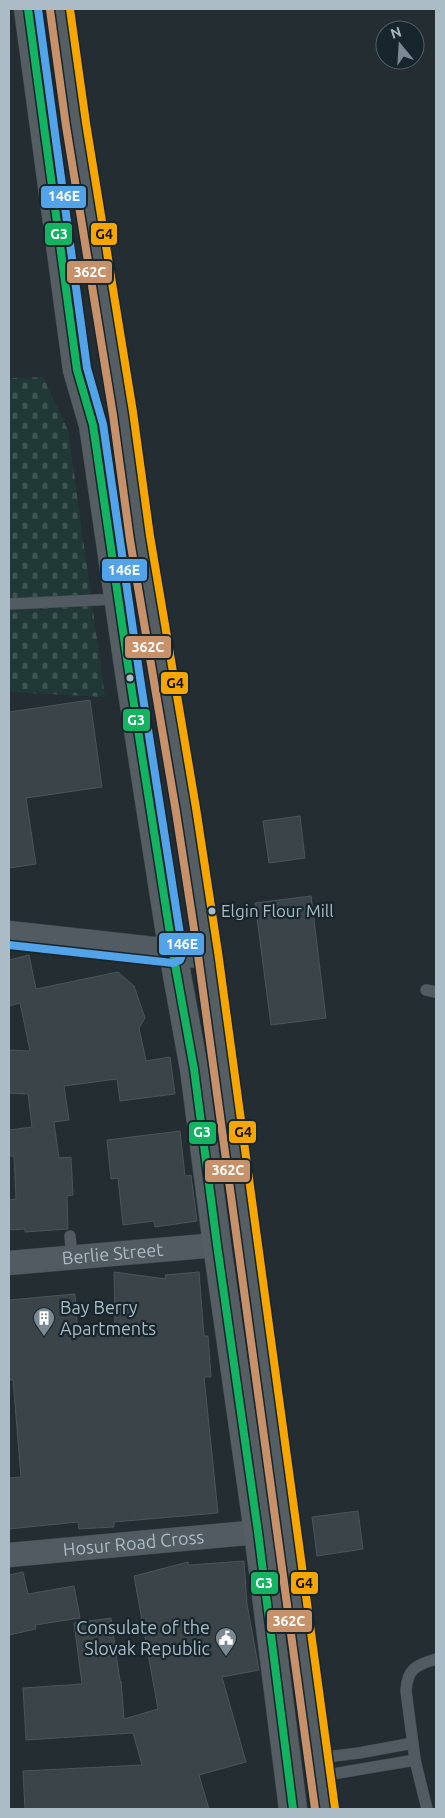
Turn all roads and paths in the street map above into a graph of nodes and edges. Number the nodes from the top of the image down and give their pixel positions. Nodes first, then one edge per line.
1 (28, 9) edge
2 (60, 9) edge
3 (118, 599) junction
4 (9, 604) edge
5 (9, 935) edge
6 (173, 953) junction
7 (208, 954) junction
8 (217, 1244) junction
9 (9, 1263) edge
10 (258, 1532) junction
11 (9, 1555) edge
12 (436, 1659) edge
13 (413, 1743) junction
14 (415, 1760) junction
15 (319, 1767) junction
16 (293, 1809) edge
17 (325, 1809) edge
18 (427, 1809) edge

1 - 3 main road
2 - 7 main road
3 - 4 lane
3 - 6 main road
5 - 6 street
6 - 7 street
6 - 8 main road
7 - 15 main road
8 - 9 street, Berlie Street
8 - 10 main road
10 - 11 street, Hosur Road Cross
10 - 16 main road
12 - 13 lane
13 - 14 lane
13 - 15 lane
14 - 15 lane
14 - 18 lane
15 - 17 main road

